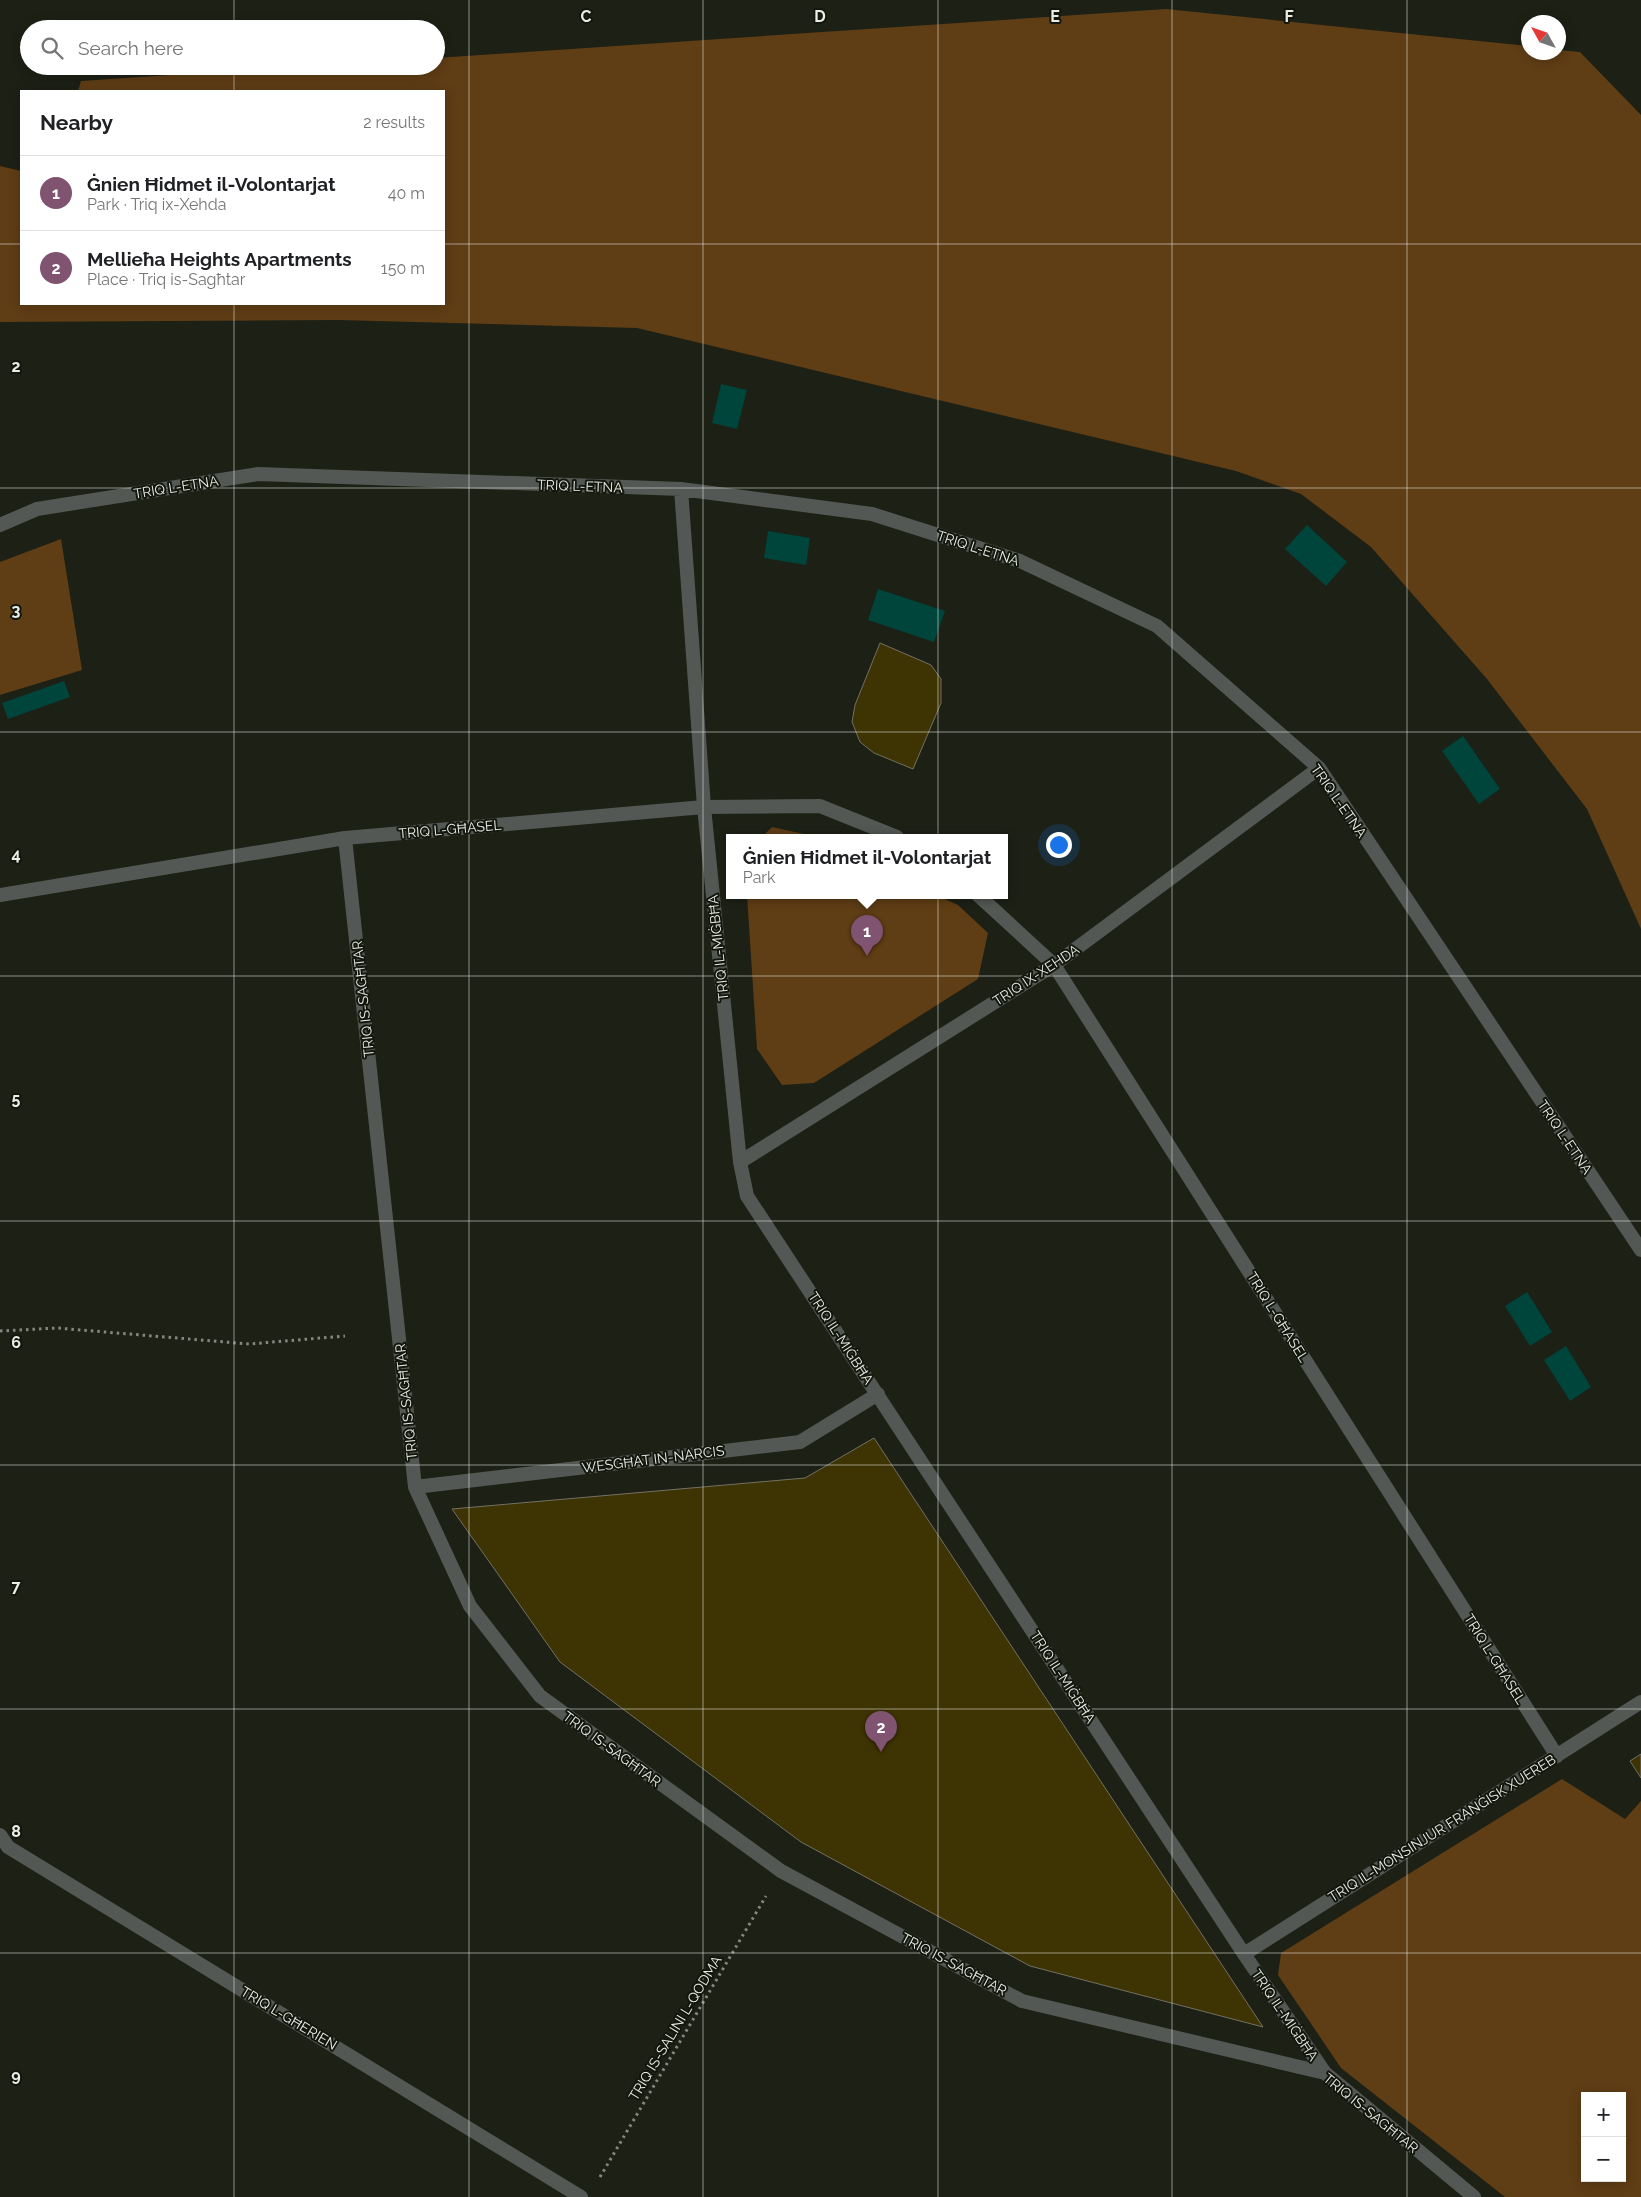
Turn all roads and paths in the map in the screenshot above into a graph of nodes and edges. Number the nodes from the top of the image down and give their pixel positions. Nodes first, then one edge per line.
1 (681, 489) junction
2 (0, 525) edge
3 (1319, 768) junction
4 (704, 807) junction
5 (890, 834) edge
6 (345, 838) junction
7 (0, 895) edge
8 (982, 899) edge
9 (1054, 965) junction
10 (740, 1162) junction
11 (1641, 1250) edge
12 (0, 1331) edge
13 (345, 1336) dead end
14 (878, 1394) junction
15 (415, 1486) junction
16 (1641, 1702) edge
17 (1557, 1756) junction
18 (0, 1835) edge
19 (780, 1871) junction
20 (1244, 1954) junction
21 (1325, 2073) junction
22 (598, 2180) dead end
23 (581, 2197) edge
24 (1474, 2197) edge

1 - 2 street, TRIQ L-ETNA
1 - 3 street, TRIQ L-ETNA
1 - 4 street, TRIQ IL-MIĠBĦA
3 - 9 street, TRIQ IX-XEHDA
3 - 11 street, TRIQ L-ETNA
4 - 5 street, TRIQ L-GĦASEL
4 - 6 street, TRIQ L-GĦASEL
4 - 10 street, TRIQ IL-MIĠBĦA
6 - 7 street, TRIQ L-GĦASEL
6 - 15 street, TRIQ IS-SAGĦTAR
8 - 9 street, TRIQ L-GĦASEL
9 - 10 street, TRIQ IX-XEHDA
9 - 17 street, TRIQ L-GĦASEL
10 - 14 street, TRIQ IL-MIĠBĦA
12 - 13 path
14 - 15 street, WESGĦAT IN-NARCIS
14 - 20 street, TRIQ IL-MIĠBĦA
15 - 19 street, TRIQ IS-SAGĦTAR
16 - 17 street, TRIQ IL-MONSINJUR FRANĠISK XUEREB
17 - 20 street, TRIQ IL-MONSINJUR FRANĠISK XUEREB
18 - 23 street, TRIQ L-GĦERIEN
19 - 21 street, TRIQ IS-SAGĦTAR
19 - 22 path, TRIQ IS-SALINI L-QODMA
20 - 21 street, TRIQ IL-MIĠBĦA
21 - 24 street, TRIQ IS-SAGĦTAR

